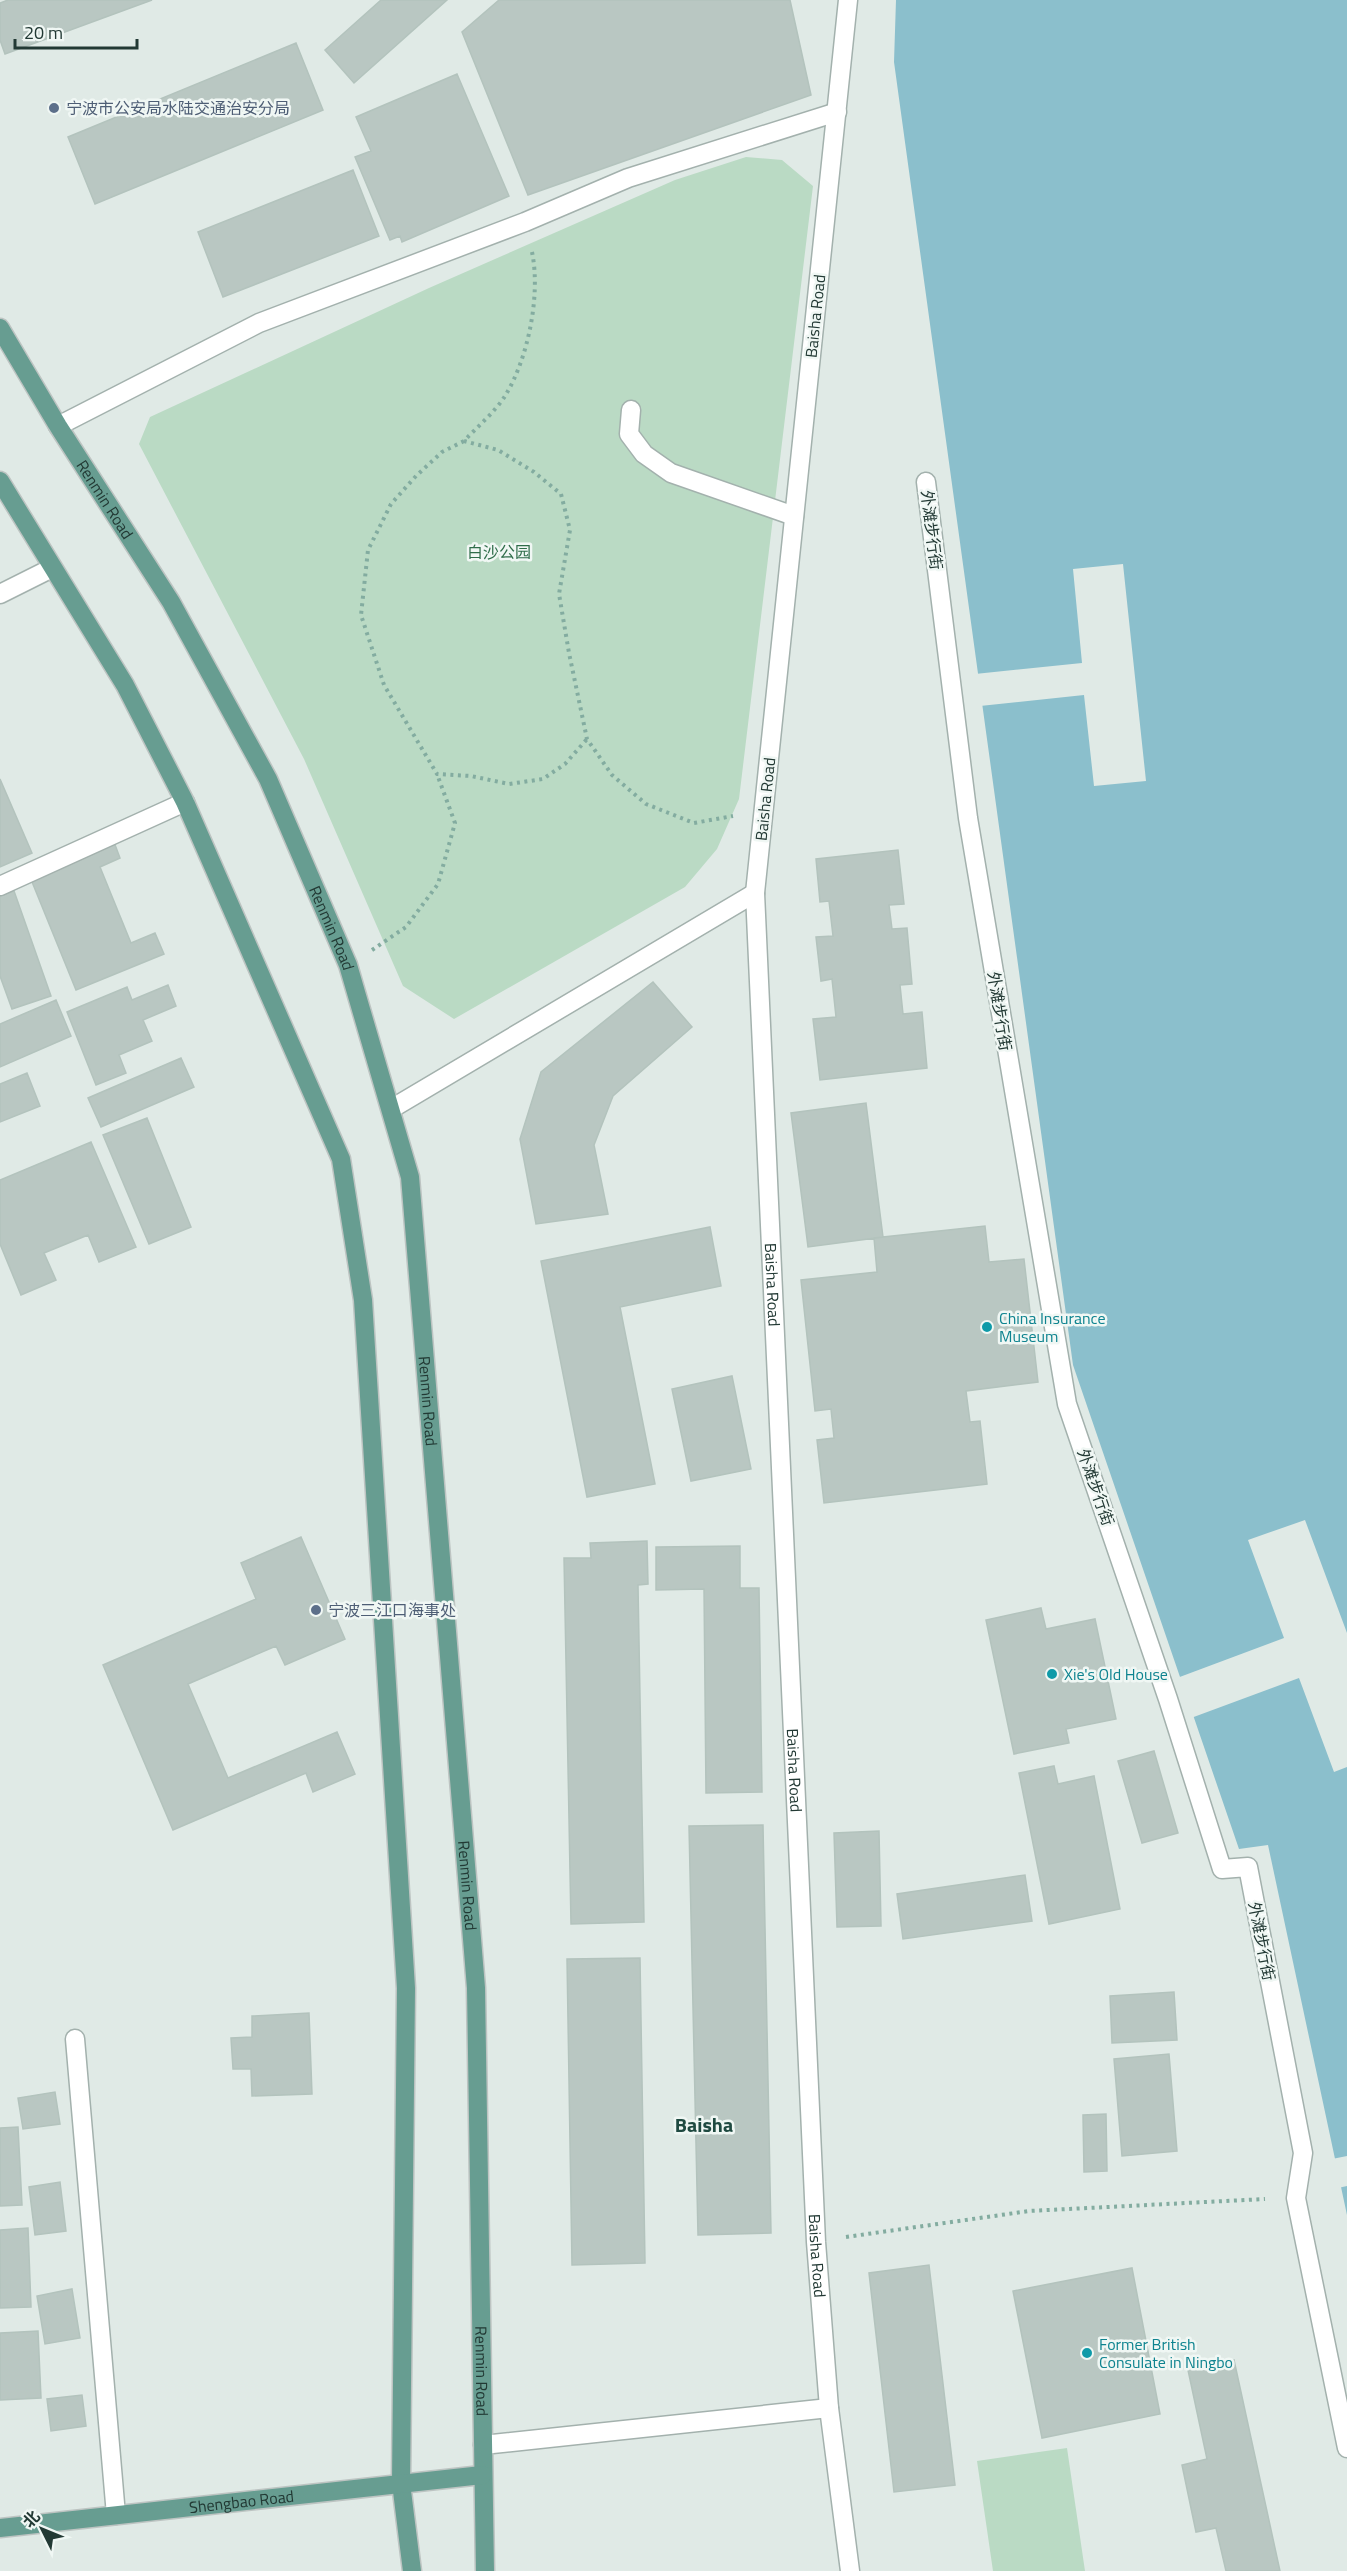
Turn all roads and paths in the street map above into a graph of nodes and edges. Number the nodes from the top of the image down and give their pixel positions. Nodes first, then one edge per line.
1 (848, 0) edge
2 (837, 112) junction
3 (525, 222) junction
4 (0, 328) edge
5 (631, 410) dead end
6 (58, 426) junction
7 (464, 441) junction
8 (0, 481) edge
9 (926, 482) dead end
10 (794, 516) junction
11 (52, 568) junction
12 (0, 594) edge
13 (587, 739) junction
14 (437, 774) junction
15 (185, 802) junction
16 (764, 810) junction
17 (0, 886) edge
18 (755, 893) junction
19 (348, 965) junction
20 (391, 1109) junction
21 (75, 2039) dead end
22 (1296, 2198) junction
23 (816, 2242) junction
24 (829, 2409) junction
25 (483, 2445) junction
26 (1347, 2448) edge
27 (482, 2475) junction
28 (401, 2483) junction
29 (116, 2515) junction
30 (0, 2528) edge
31 (412, 2571) edge
32 (485, 2571) edge
33 (850, 2571) edge

1 - 2 street, Baisha Road
2 - 3 street
2 - 10 street, Baisha Road
3 - 6 street
3 - 7 path
4 - 6 main road, Renmin Road
5 - 10 street
6 - 19 main road, Renmin Road
7 - 13 path
7 - 14 path
8 - 11 main road
9 - 22 street, 外滩步行街
10 - 16 street, Baisha Road
11 - 12 street
11 - 15 main road
13 - 14 path
13 - 16 path
14 - 19 path
15 - 17 street
15 - 28 main road
16 - 18 street, Baisha Road
18 - 20 street
18 - 23 street, Baisha Road
19 - 20 main road, Renmin Road
20 - 25 main road, Renmin Road
21 - 29 street
22 - 23 path
22 - 26 street, 外滩步行街
23 - 24 street, Baisha Road
24 - 25 street
24 - 33 street, Baisha Road
25 - 27 main road, Renmin Road
27 - 28 main road, Shengbao Road
27 - 32 main road, Renmin Road
28 - 29 main road, Shengbao Road
28 - 31 main road
29 - 30 main road, Shengbao Road

